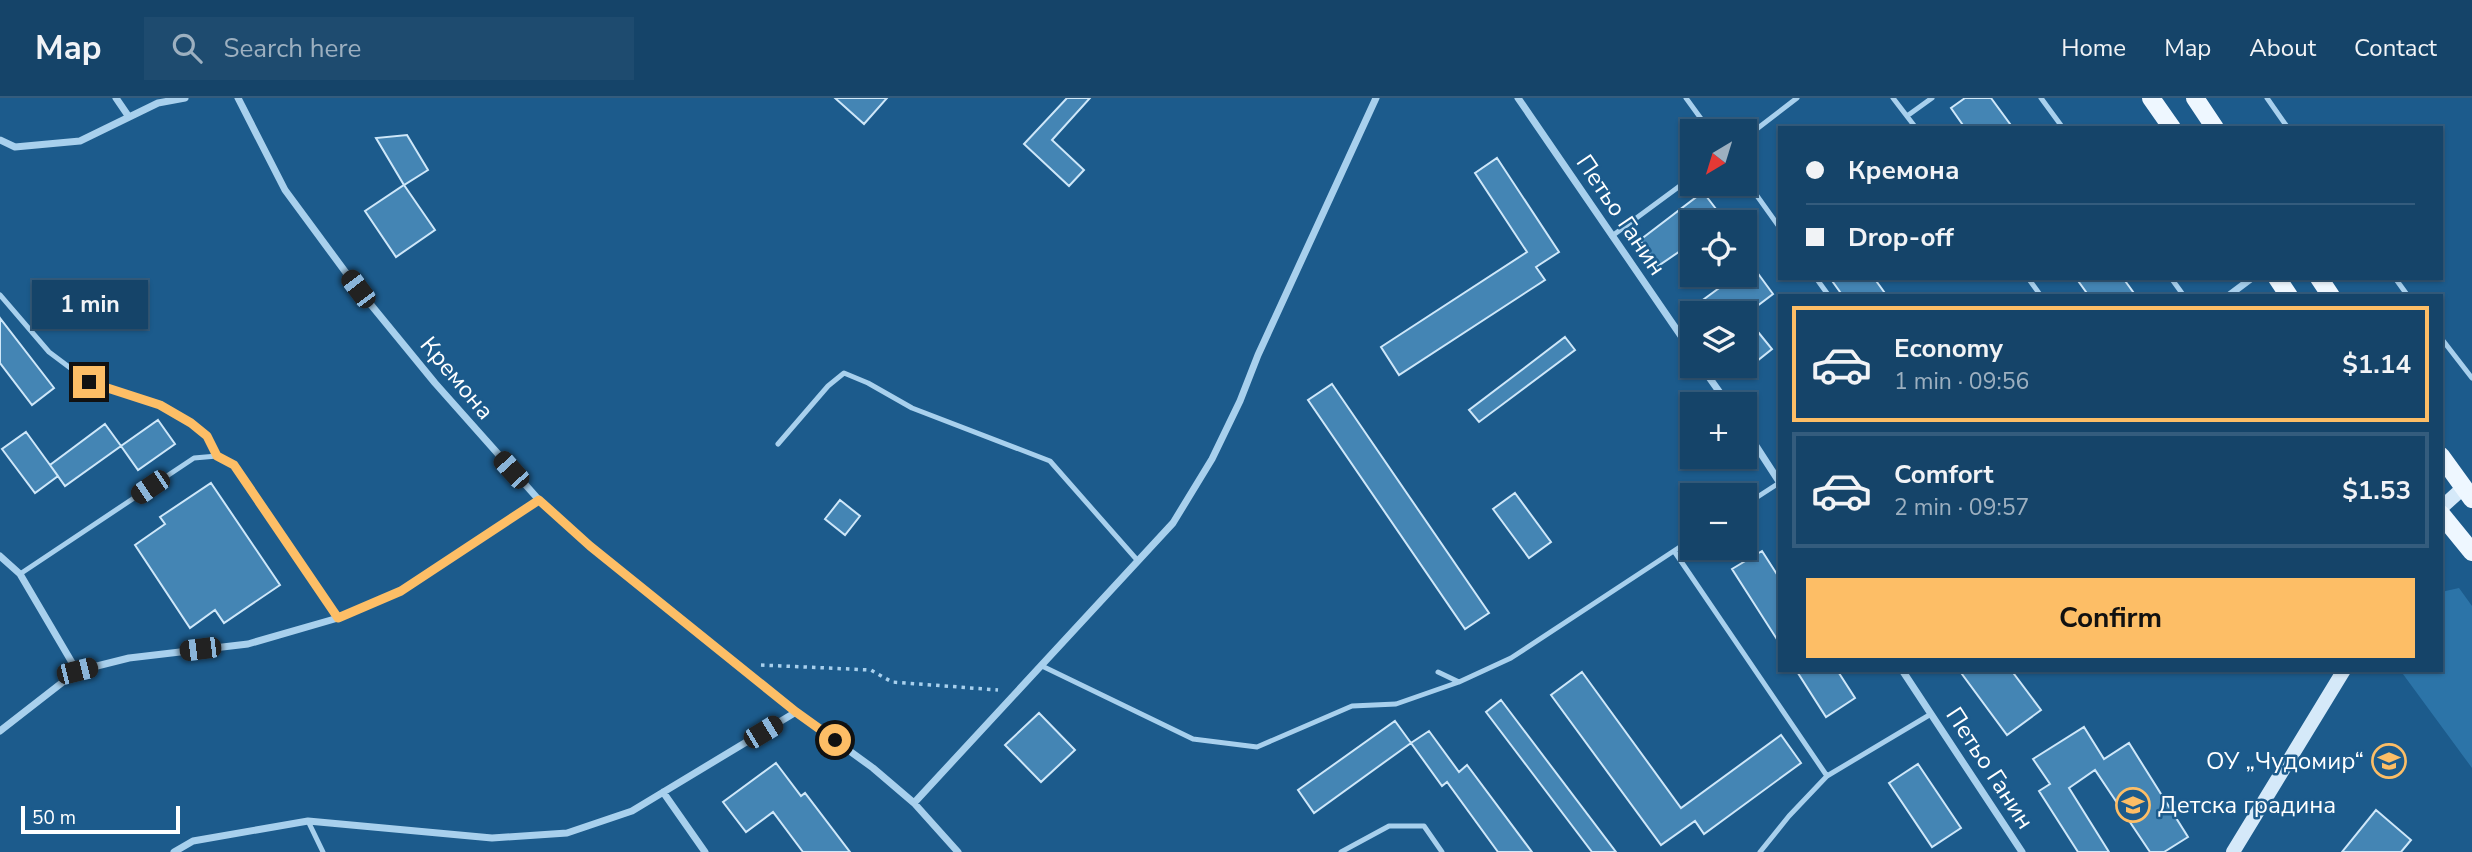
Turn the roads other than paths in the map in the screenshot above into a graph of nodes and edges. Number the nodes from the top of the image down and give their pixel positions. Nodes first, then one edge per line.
1 (116, 98) edge
2 (185, 98) edge
3 (238, 98) edge
4 (1376, 98) edge
5 (1518, 98) edge
6 (1686, 98) edge
7 (1797, 98) edge
8 (1894, 98) edge
9 (1931, 98) edge
10 (2041, 98) edge
11 (2151, 98) edge
12 (2195, 98) edge
13 (2267, 98) edge
14 (1907, 116) junction
15 (129, 117) junction
16 (1701, 119) edge
17 (1914, 126) edge
18 (2062, 126) edge
19 (2171, 126) edge
20 (2214, 126) edge
21 (2287, 126) edge
22 (1757, 129) edge
23 (0, 140) edge
24 (1680, 186) edge
25 (1757, 196) edge
26 (1778, 225) edge
27 (1612, 236) junction
28 (2249, 280) edge
29 (2231, 294) edge
30 (0, 295) edge
31 (1680, 335) edge
32 (2443, 341) edge
33 (2472, 378) edge
34 (778, 444) dead end
35 (1757, 448) edge
36 (217, 456) junction
37 (2443, 459) edge
38 (1778, 480) edge
39 (1778, 484) edge
40 (2468, 493) edge
41 (1757, 497) edge
42 (539, 500) junction
43 (2443, 507) edge
44 (2443, 516) edge
45 (1680, 547) edge
46 (1674, 551) junction
47 (2472, 552) edge
48 (0, 556) edge
49 (1138, 561) junction
50 (20, 575) junction
51 (338, 618) junction
52 (1041, 666) junction
53 (77, 671) junction
54 (1437, 672) dead end
55 (1903, 672) edge
56 (2343, 672) edge
57 (1459, 682) junction
58 (796, 712) junction
59 (1931, 714) junction
60 (0, 731) edge
61 (1827, 776) junction
62 (663, 792) junction
63 (914, 803) junction
64 (308, 821) junction
65 (174, 852) edge
66 (323, 852) edge
67 (705, 852) edge
68 (958, 852) edge
69 (1341, 852) edge
70 (1442, 852) edge
71 (1759, 852) edge
72 (2022, 852) edge
73 (2233, 852) edge

1 - 15 street
2 - 15 street
3 - 42 street, Кремона
4 - 49 street
5 - 27 street, Петьо Ганин
6 - 16 lane
7 - 22 lane
8 - 14 lane
9 - 14 lane
10 - 18 lane
11 - 19 main road
12 - 20 main road
13 - 21 lane
14 - 17 lane
15 - 23 street
24 - 27 lane
25 - 26 lane
27 - 31 street, Петьо Ганин
28 - 29 street
30 - 36 lane
32 - 33 lane
34 - 49 lane
35 - 38 street
36 - 50 lane
36 - 51 lane
37 - 40 main road
39 - 41 lane
40 - 43 street
42 - 51 street
42 - 58 street, Кремона
44 - 47 main road
45 - 46 lane
46 - 57 lane
46 - 61 lane
48 - 50 street
49 - 52 street
50 - 53 street
51 - 53 street
52 - 57 lane
52 - 63 street
53 - 60 street
54 - 57 lane
55 - 59 street, Петьо Ганин
56 - 73 street
58 - 62 street
58 - 63 street, Кремона
59 - 61 lane
59 - 72 street, Петьо Ганин
61 - 71 lane
62 - 64 street
62 - 67 street
63 - 68 street, Кремона
64 - 65 street
64 - 66 lane
69 - 70 lane

